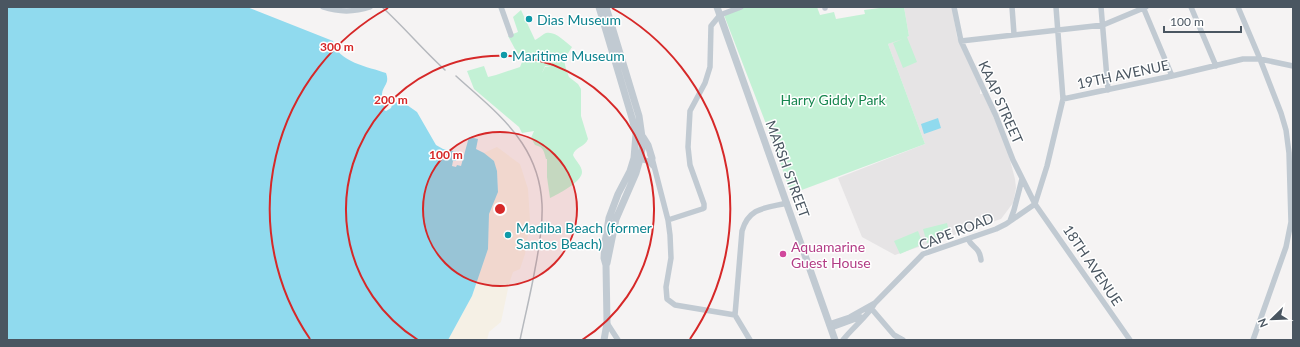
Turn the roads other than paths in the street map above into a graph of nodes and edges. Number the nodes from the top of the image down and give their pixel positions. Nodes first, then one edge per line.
1 (323, 7) edge
2 (369, 7) edge
3 (501, 7) edge
4 (599, 7) edge
5 (606, 7) edge
6 (717, 7) edge
7 (740, 7) edge
8 (954, 7) edge
9 (1012, 7) edge
10 (1056, 7) edge
11 (1101, 7) edge
12 (1144, 7) edge
13 (1191, 7) edge
14 (1238, 7) edge
15 (720, 15) junction
16 (1103, 25) junction
17 (1058, 30) junction
18 (511, 34) dead end
19 (1014, 34) junction
20 (961, 41) junction
21 (1260, 59) junction
22 (1216, 66) junction
23 (1293, 66) edge
24 (1172, 76) junction
25 (1108, 90) junction
26 (1063, 99) junction
27 (642, 137) junction
28 (639, 148) junction
29 (652, 158) junction
30 (637, 159) junction
31 (655, 168) junction
32 (1022, 179) junction
33 (787, 203) junction
34 (1035, 204) junction
35 (668, 220) junction
36 (1010, 222) junction
37 (1292, 222) edge
38 (968, 239) junction
39 (982, 260) dead end
40 (870, 308) junction
41 (735, 315) junction
42 (865, 315) junction
43 (607, 323) junction
44 (830, 326) junction
45 (604, 340) edge
46 (618, 340) edge
47 (750, 340) edge
48 (835, 340) edge
49 (843, 340) edge
50 (903, 340) edge
51 (1130, 340) edge
52 (1253, 340) edge

1 - 2 street
3 - 18 street
4 - 28 street
5 - 27 street
6 - 15 street, MARSH STREET
7 - 15 street
8 - 20 street, KAAP STREET
9 - 19 street
10 - 17 street
11 - 16 street
12 - 16 street
12 - 24 street
13 - 22 street
14 - 21 street
15 - 33 street, MARSH STREET
15 - 35 street
16 - 17 street
16 - 25 street
17 - 19 street
17 - 26 street
19 - 20 street
20 - 32 street, KAAP STREET
21 - 22 street, 19TH AVENUE
21 - 23 street, 19TH AVENUE
21 - 37 street
22 - 24 street, 19TH AVENUE
24 - 25 street, 19TH AVENUE
25 - 26 street, 19TH AVENUE
26 - 34 street, 19TH AVENUE
27 - 28 street
27 - 29 street
28 - 29 street
28 - 30 street
29 - 31 street
30 - 31 street
30 - 43 street
31 - 35 street
32 - 34 street, KAAP STREET
32 - 36 street
33 - 41 street
33 - 44 street, MARSH STREET
34 - 36 street, CAPE ROAD
34 - 51 street, 18TH AVENUE
35 - 41 street
36 - 38 street, CAPE ROAD
37 - 52 street
38 - 39 street
38 - 40 street, CAPE ROAD
40 - 42 street, CAPE ROAD
40 - 44 street
40 - 50 street
41 - 47 street
42 - 44 street, CAPE ROAD
42 - 49 street, CAPE ROAD
43 - 45 street
43 - 46 street
44 - 48 street, MARSH STREET

